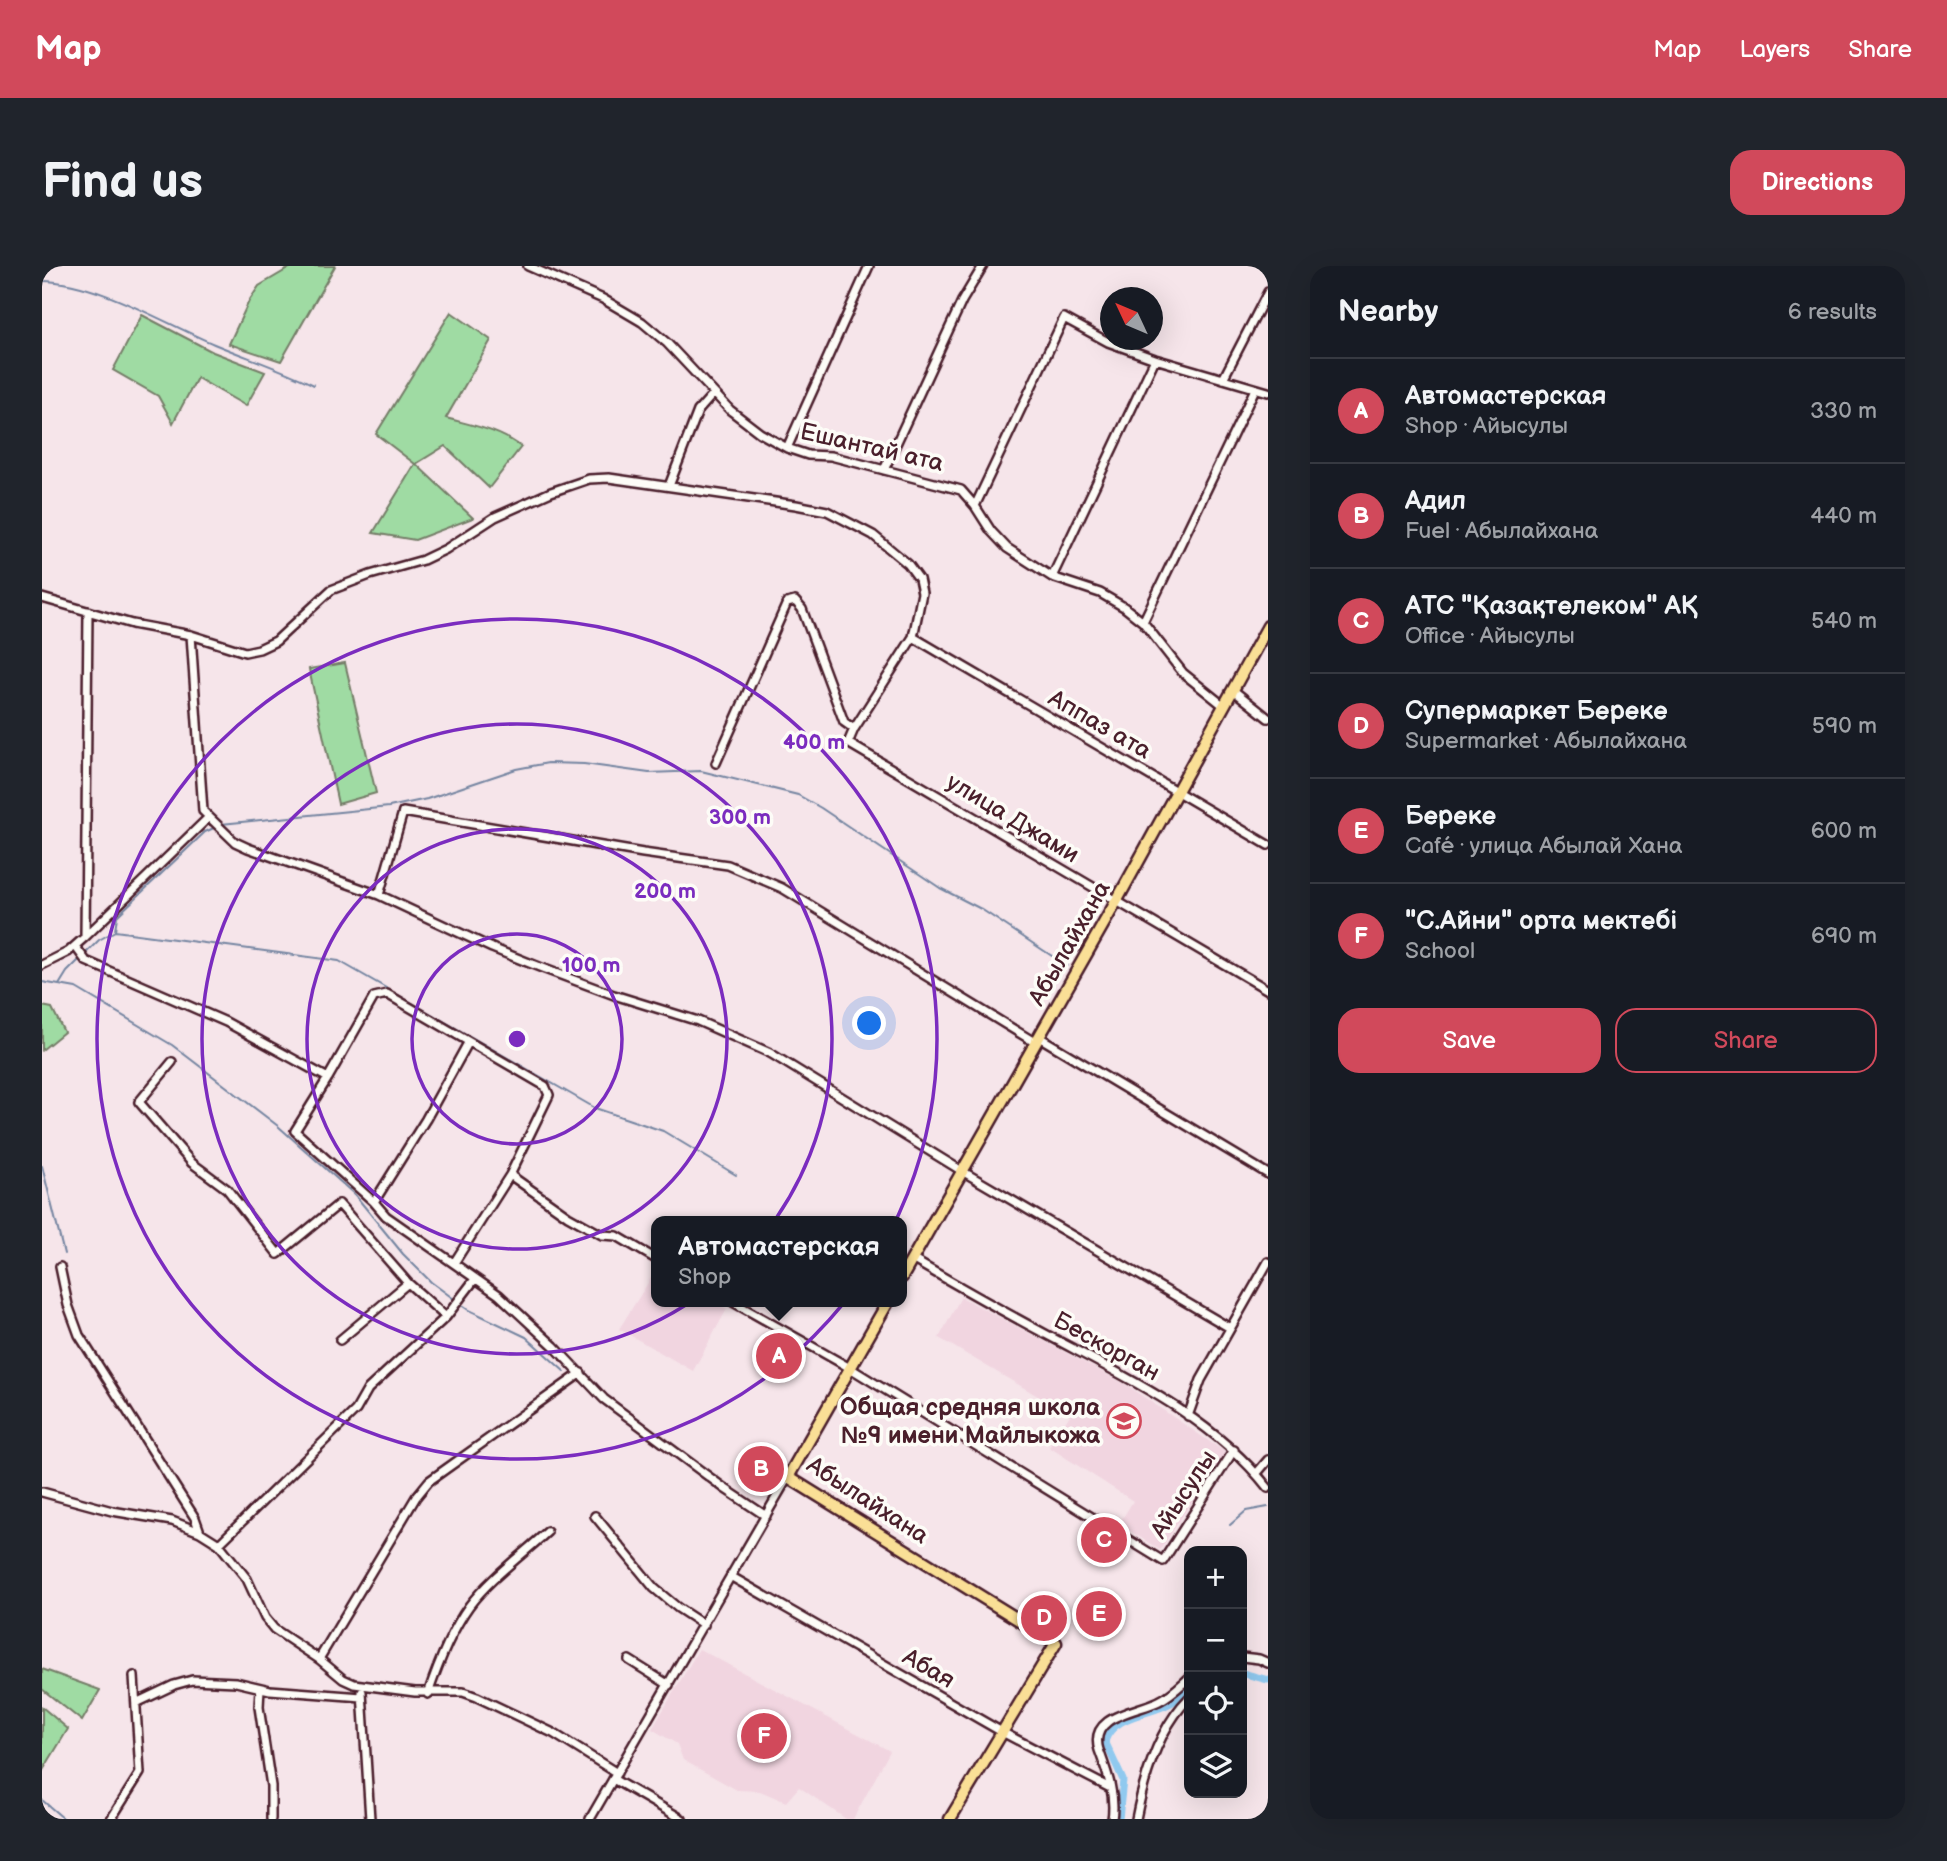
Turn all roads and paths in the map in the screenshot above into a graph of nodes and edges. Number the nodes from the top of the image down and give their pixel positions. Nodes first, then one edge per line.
1 (528, 266) edge
2 (869, 266) edge
3 (983, 266) edge
4 (1268, 292) edge
5 (1155, 359) junction
6 (1223, 379) junction
7 (1255, 389) junction
8 (1268, 392) edge
9 (714, 393) junction
10 (787, 448) junction
11 (884, 470) junction
12 (669, 486) junction
13 (975, 506) junction
14 (1052, 577) junction
15 (42, 598) edge
16 (88, 611) junction
17 (1143, 622) junction
18 (1268, 626) edge
19 (191, 635) junction
20 (913, 637) junction
21 (1233, 690) junction
22 (1224, 705) junction
23 (1268, 718) edge
24 (854, 729) junction
25 (716, 763) dead end
26 (1177, 791) junction
27 (209, 817) junction
28 (1268, 845) edge
29 (379, 895) junction
30 (1116, 902) junction
31 (85, 937) junction
32 (75, 946) junction
33 (42, 965) edge
34 (1268, 990) edge
35 (1037, 1040) junction
36 (468, 1042) junction
37 (172, 1062) dead end
38 (328, 1078) junction
39 (961, 1171) junction
40 (1268, 1174) edge
41 (510, 1175) junction
42 (374, 1202) junction
43 (651, 1256) edge
44 (912, 1259) junction
45 (1268, 1262) edge
46 (454, 1263) junction
47 (60, 1268) dead end
48 (907, 1268) edge
49 (475, 1279) junction
50 (408, 1283) junction
51 (742, 1307) edge
52 (885, 1307) edge
53 (446, 1317) junction
54 (1230, 1328) junction
55 (340, 1340) dead end
56 (850, 1368) junction
57 (581, 1373) junction
58 (1188, 1416) junction
59 (1234, 1450) junction
60 (1268, 1460) edge
61 (1256, 1473) junction
62 (788, 1478) junction
63 (1268, 1488) edge
64 (42, 1492) edge
65 (595, 1516) dead end
66 (766, 1516) junction
67 (200, 1532) junction
68 (547, 1532) dead end
69 (219, 1544) junction
70 (732, 1577) junction
71 (704, 1625) junction
72 (1247, 1657) edge
73 (319, 1659) junction
74 (629, 1660) dead end
75 (1268, 1663) edge
76 (134, 1676) dead end
77 (1184, 1682) edge
78 (362, 1685) junction
79 (668, 1685) junction
80 (260, 1688) junction
81 (428, 1694) junction
82 (362, 1696) junction
83 (136, 1703) junction
84 (1184, 1704) edge
85 (1002, 1732) junction
86 (615, 1776) junction
87 (1110, 1788) junction
88 (111, 1819) edge
89 (271, 1819) edge
90 (370, 1819) edge
91 (590, 1819) edge
92 (682, 1819) edge
93 (950, 1819) edge
94 (1112, 1819) edge
95 (1136, 1819) edge

1 - 9 street, Ешантай ата
2 - 10 street
3 - 11 street
4 - 6 street
5 - 6 street
5 - 13 street
5 - 14 street
6 - 7 street
7 - 8 street
7 - 17 street
9 - 10 street, Ешантай ата
9 - 12 street
10 - 11 street, Ешантай ата
11 - 13 street, Ешантай ата
12 - 19 street
12 - 20 street
13 - 14 street, Ешантай ата
14 - 17 street, Ешантай ата
15 - 16 street
16 - 19 street
16 - 31 street
17 - 22 street, Ешантай ата
18 - 21 main road, Абылайхана
19 - 27 street
20 - 24 street
20 - 26 street, Аппаз ата
21 - 22 main road, Абылайхана
21 - 23 street
22 - 26 main road, Абылайхана
24 - 25 street
24 - 30 street, улица Джами
26 - 28 street, Аппаз ата
26 - 30 main road, Абылайхана
27 - 29 street
27 - 31 street
29 - 35 street
29 - 39 street
30 - 34 street, улица Джами
30 - 35 main road, Абылайхана
31 - 32 street
32 - 33 street
32 - 38 street
35 - 39 main road, Абылайхана
35 - 40 street
36 - 38 street
36 - 41 street
36 - 42 street
37 - 50 street
38 - 42 street
39 - 44 main road, Абылайхана
39 - 54 street
41 - 43 street
41 - 46 street
42 - 46 street
44 - 48 main road, Абылайхана
44 - 58 street, Бескорган
45 - 54 street
46 - 49 street
47 - 67 street
49 - 53 street
49 - 57 street
50 - 53 street
50 - 55 street
51 - 56 street, Айысулы
52 - 56 main road, Абылайхана
53 - 69 street
54 - 58 street
56 - 59 street, Айысулы
56 - 62 main road, Абылайхана
57 - 66 street
57 - 73 street
58 - 59 street, Бескорган
59 - 61 street, Бескорган
60 - 61 street
61 - 63 street, Бескорган
62 - 66 street
62 - 85 main road, Абылайхана
64 - 67 street
65 - 71 street
66 - 70 street
67 - 69 street
68 - 81 street
69 - 73 street
70 - 71 street
70 - 85 street, Абая
71 - 79 street
72 - 75 street
73 - 78 street
74 - 79 street
76 - 83 street
77 - 87 street
78 - 81 street
78 - 82 street
79 - 86 street
80 - 82 street
80 - 83 street
80 - 89 street
81 - 86 street
82 - 90 street
83 - 88 street
84 - 95 street
85 - 87 street, Абая
85 - 93 main road
86 - 91 street
86 - 92 street
87 - 94 street

